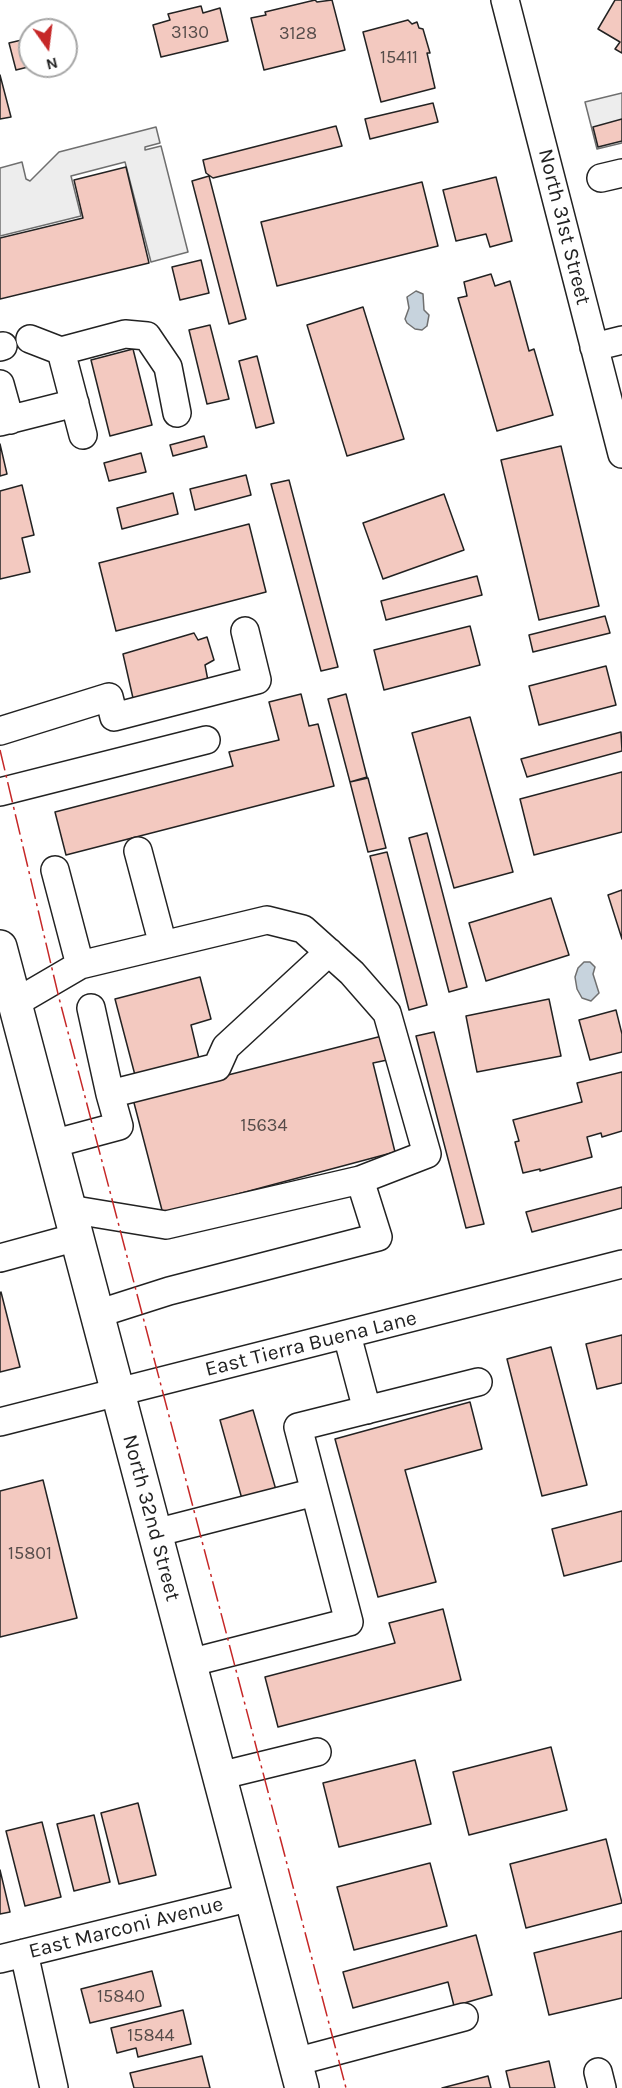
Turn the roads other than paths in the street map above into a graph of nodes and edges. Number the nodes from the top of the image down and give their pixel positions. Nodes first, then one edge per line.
1 (505, 0) edge
2 (30, 339) dead end
3 (622, 340) edge
4 (594, 347) junction
5 (61, 351) junction
6 (0, 384) edge
7 (75, 403) junction
8 (177, 413) dead end
9 (5, 421) edge
10 (82, 435) dead end
11 (622, 454) edge
12 (245, 631) dead end
13 (0, 730) edge
14 (206, 740) dead end
15 (0, 792) edge
16 (138, 851) dead end
17 (55, 870) dead end
18 (163, 945) junction
19 (0, 947) edge
20 (329, 952) junction
21 (80, 966) junction
22 (15, 1003) junction
23 (91, 1008) dead end
24 (110, 1094) junction
25 (52, 1144) junction
26 (360, 1180) junction
27 (73, 1223) junction
28 (0, 1258) edge
29 (622, 1264) edge
30 (97, 1314) junction
31 (347, 1335) junction
32 (478, 1382) dead end
33 (118, 1393) junction
34 (367, 1410) junction
35 (0, 1422) edge
36 (315, 1492) junction
37 (155, 1533) junction
38 (189, 1663) junction
39 (317, 1752) dead end
40 (219, 1776) junction
41 (252, 1897) junction
42 (12, 1956) edge
43 (464, 2018) dead end
44 (299, 2075) edge
45 (54, 2088) edge

1 - 4 street, North 31st Street
2 - 5 street
3 - 4 street
4 - 11 street, North 31st Street
5 - 7 street
5 - 8 street
6 - 9 street
7 - 9 street
7 - 10 street
12 - 13 street
14 - 15 street
16 - 18 street
17 - 21 street
18 - 20 street
18 - 21 street
19 - 22 main road, North 32nd Street
20 - 24 street
20 - 26 street
21 - 22 street
22 - 25 main road, North 32nd Street
23 - 24 street
24 - 25 street
25 - 27 main road, North 32nd Street
26 - 27 street
26 - 30 street
27 - 28 street
27 - 30 main road, North 32nd Street
29 - 31 street, East Tierra Buena Lane
30 - 33 main road, North 32nd Street
31 - 33 street, East Tierra Buena Lane
31 - 34 street
32 - 34 street
33 - 35 street, East Tierra Buena Lane
33 - 37 main road, North 32nd Street
34 - 36 street
36 - 37 street
36 - 38 street
37 - 38 main road, North 32nd Street
38 - 40 main road, North 32nd Street
39 - 40 street
40 - 41 main road, North 32nd Street
41 - 42 street, East Marconi Avenue
41 - 44 main road, North 32nd Street
42 - 45 street
43 - 44 street

